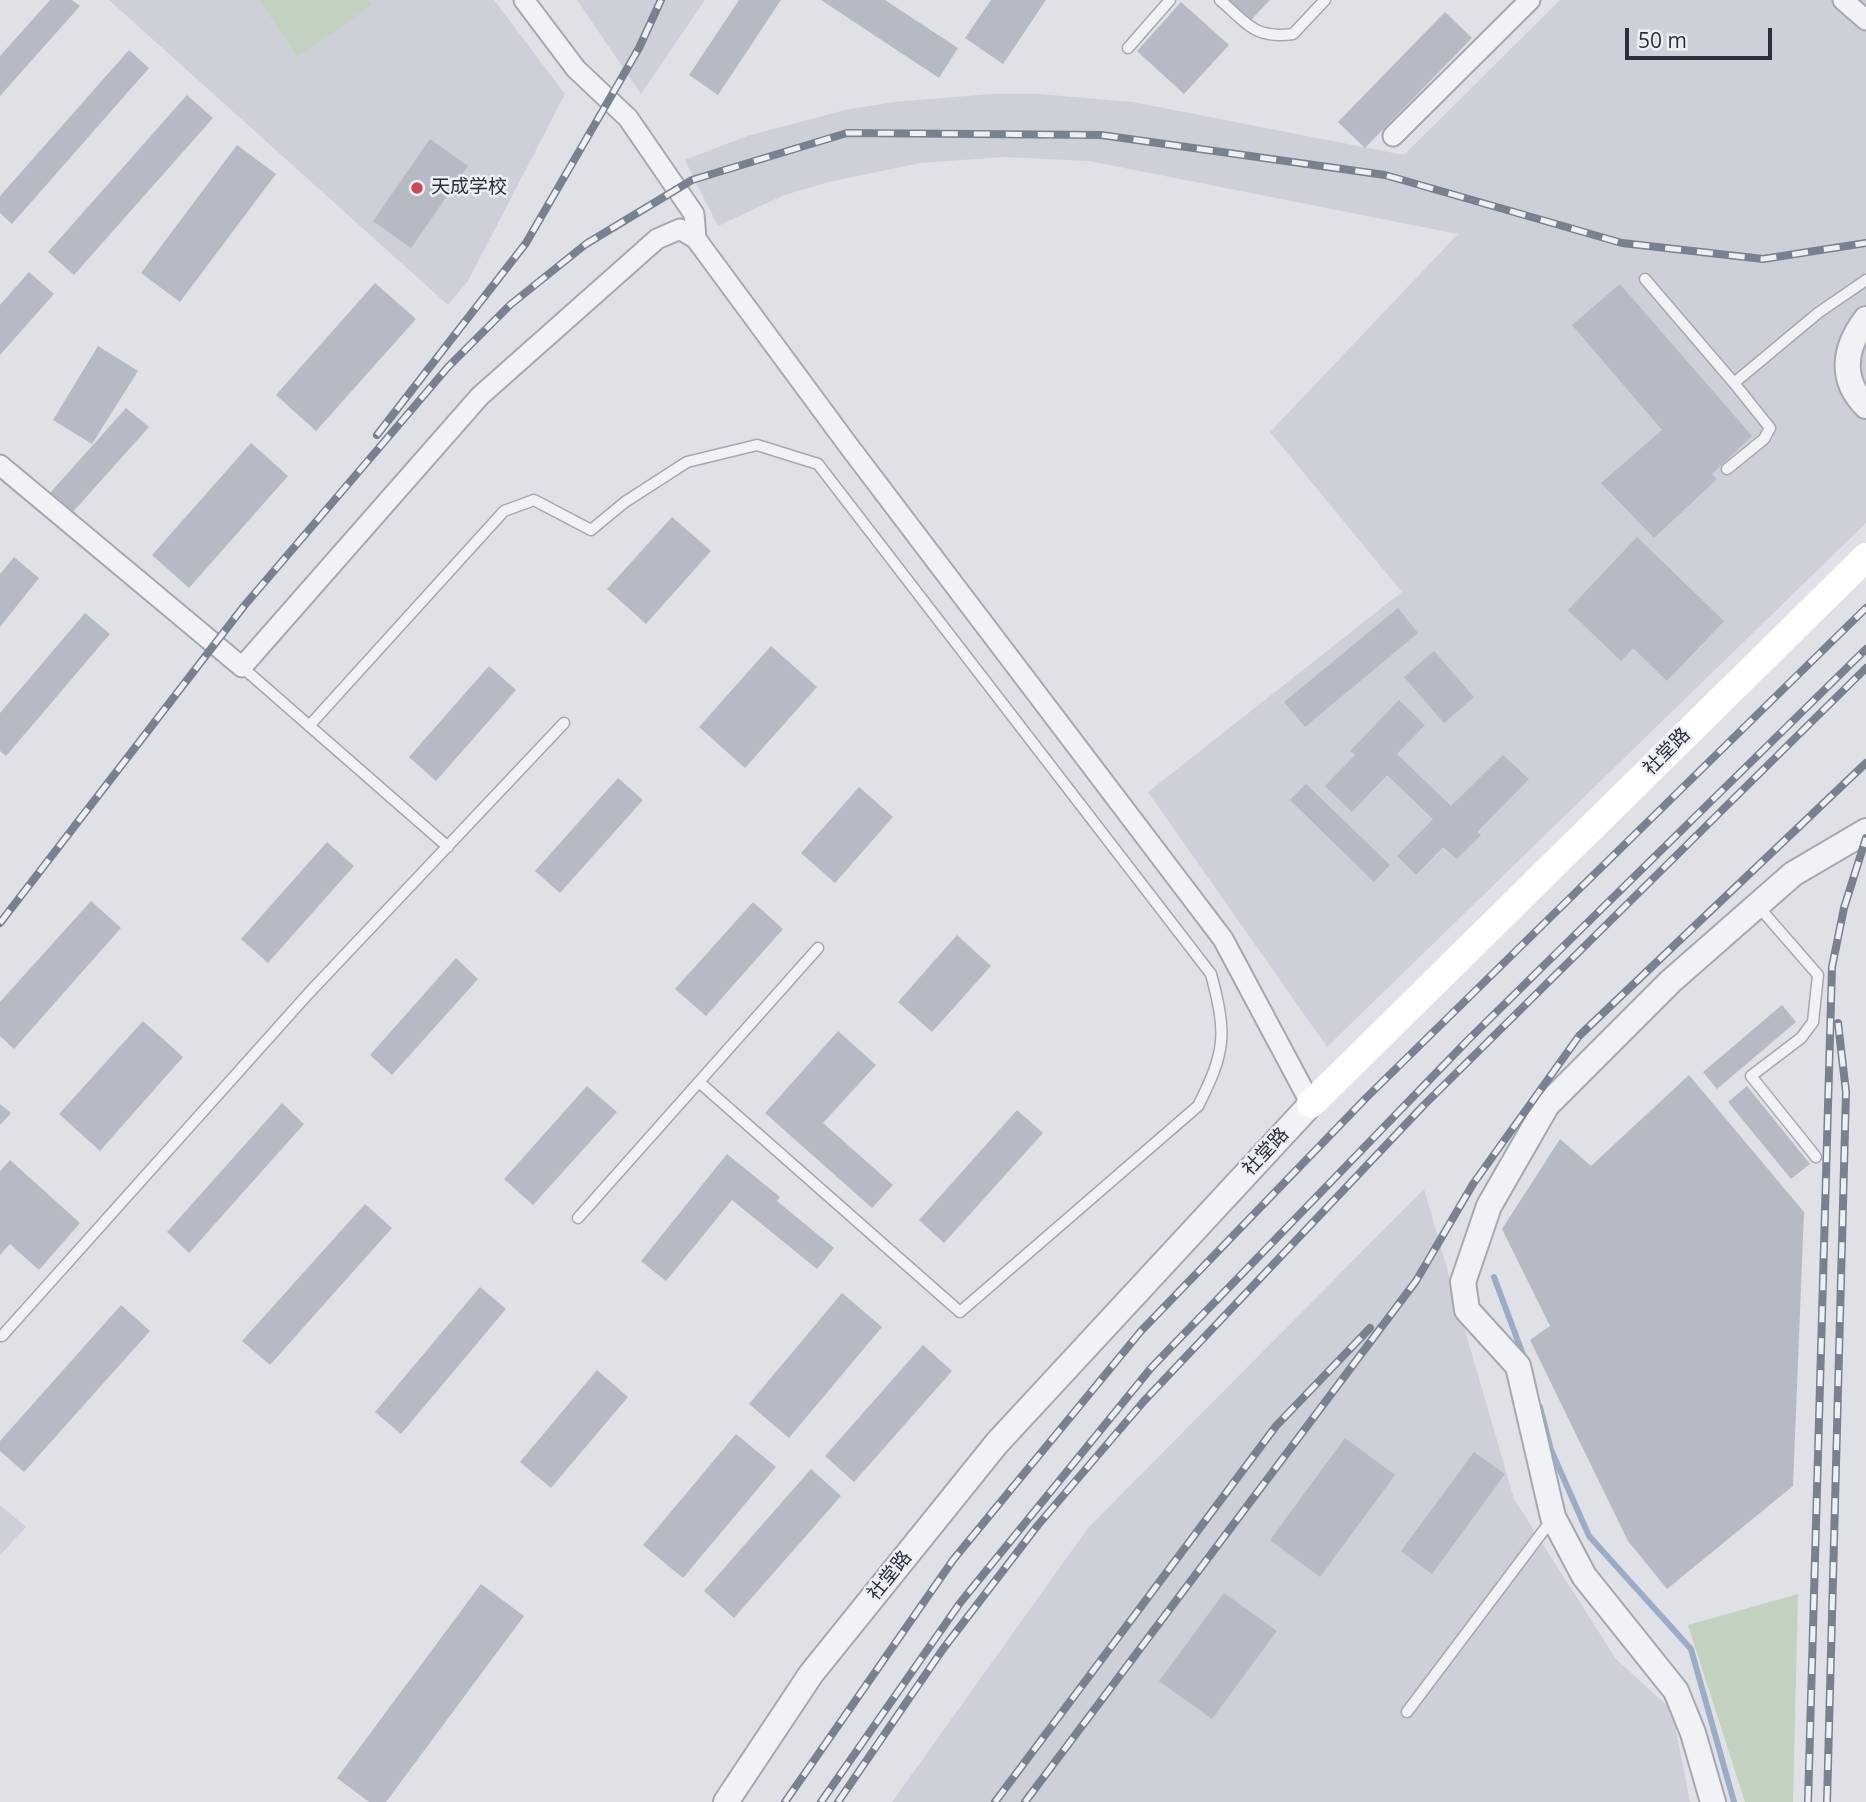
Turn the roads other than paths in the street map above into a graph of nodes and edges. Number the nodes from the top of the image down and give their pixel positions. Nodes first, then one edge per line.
1 (524, 0) edge
2 (1170, 0) edge
3 (1220, 0) edge
4 (1325, 0) edge
5 (1530, 0) edge
6 (1843, 0) edge
7 (1866, 20) edge
8 (1128, 48) dead end
9 (1393, 136) dead end
10 (696, 239) junction
11 (1644, 279) dead end
12 (1866, 280) edge
13 (1866, 319) edge
14 (1734, 383) junction
15 (1866, 406) edge
16 (0, 465) edge
17 (1727, 468) dead end
18 (1866, 557) edge
19 (242, 667) junction
20 (564, 723) dead end
21 (309, 726) junction
22 (1866, 831) edge
23 (448, 847) junction
24 (1758, 905) junction
25 (818, 948) dead end
26 (699, 1082) junction
27 (1311, 1104) junction
28 (1816, 1157) dead end
29 (578, 1218) dead end
30 (2, 1336) dead end
31 (1553, 1517) junction
32 (1407, 1712) dead end
33 (726, 1802) edge
34 (1713, 1802) edge

1 - 10 street
2 - 8 lane
3 - 4 lane
5 - 9 street
6 - 7 street
10 - 19 street
10 - 27 street
11 - 14 lane
12 - 14 lane
13 - 15 street
14 - 17 lane
16 - 19 street
18 - 27 main road, 社堂路
19 - 21 lane
20 - 23 lane
21 - 23 lane
21 - 26 lane
22 - 24 street
23 - 30 lane
24 - 28 lane
24 - 31 street
25 - 26 lane
26 - 29 lane
27 - 33 street, 社堂路
31 - 32 lane
31 - 34 street

